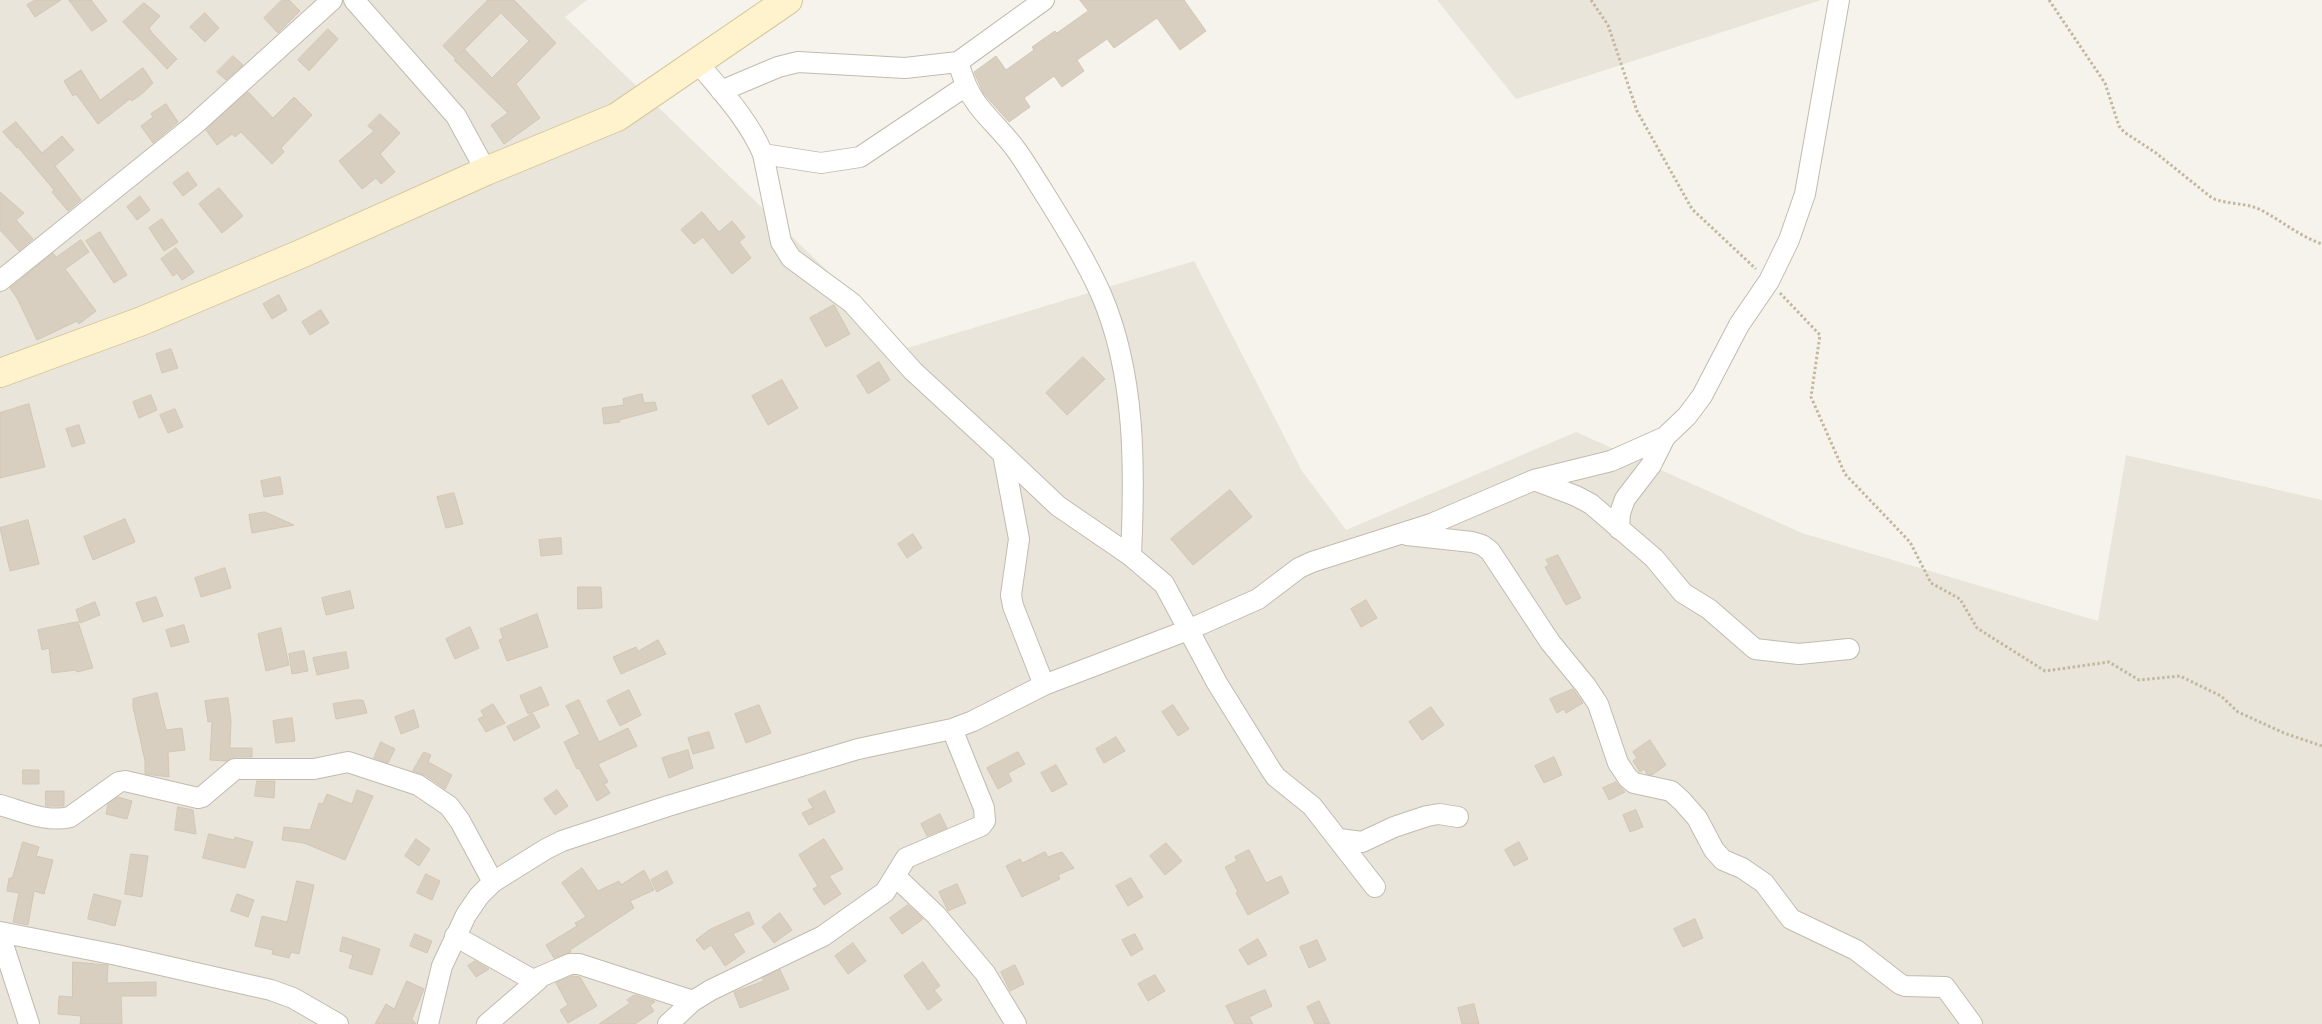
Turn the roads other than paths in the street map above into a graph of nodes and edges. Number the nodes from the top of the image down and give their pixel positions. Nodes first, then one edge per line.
1 (332, 0) edge
2 (354, 0) edge
3 (788, 0) edge
4 (1044, 0) edge
5 (1839, 0) edge
6 (958, 62) junction
7 (698, 63) junction
8 (966, 86) junction
9 (720, 91) junction
10 (763, 154) junction
11 (486, 171) junction
12 (0, 281) edge
13 (0, 373) edge
14 (1665, 438) junction
15 (1003, 454) junction
16 (1534, 480) junction
17 (1619, 530) junction
18 (1400, 534) junction
19 (1131, 556) junction
20 (1188, 630) junction
21 (1849, 649) dead end
22 (1044, 685) junction
23 (952, 729) junction
24 (0, 804) edge
25 (1458, 817) dead end
26 (1339, 839) junction
27 (895, 876) junction
28 (493, 882) junction
29 (1375, 887) dead end
30 (0, 934) edge
31 (455, 936) junction
32 (538, 980) junction
33 (694, 1001) junction
34 (29, 1024) edge
35 (338, 1024) edge
36 (428, 1024) edge
37 (487, 1024) edge
38 (668, 1024) edge
39 (1016, 1024) edge
40 (1972, 1024) edge

1 - 12 street
2 - 11 street
3 - 7 main road
4 - 6 street
5 - 14 street
6 - 8 street
6 - 9 street
7 - 9 street
7 - 11 main road
8 - 10 street
8 - 19 street
9 - 10 street
10 - 15 street
11 - 13 main road
14 - 16 street
14 - 17 street
15 - 19 street
15 - 22 street
16 - 17 street
16 - 18 street
17 - 21 street
18 - 20 street
18 - 40 street
19 - 20 street
20 - 22 street
20 - 26 street
22 - 23 street
23 - 27 street
23 - 28 street
24 - 28 street
25 - 26 street
26 - 29 street
27 - 33 street
27 - 39 street
28 - 31 street
30 - 34 street
30 - 35 street
31 - 32 street
31 - 36 street
32 - 33 street
32 - 37 street
33 - 38 street

